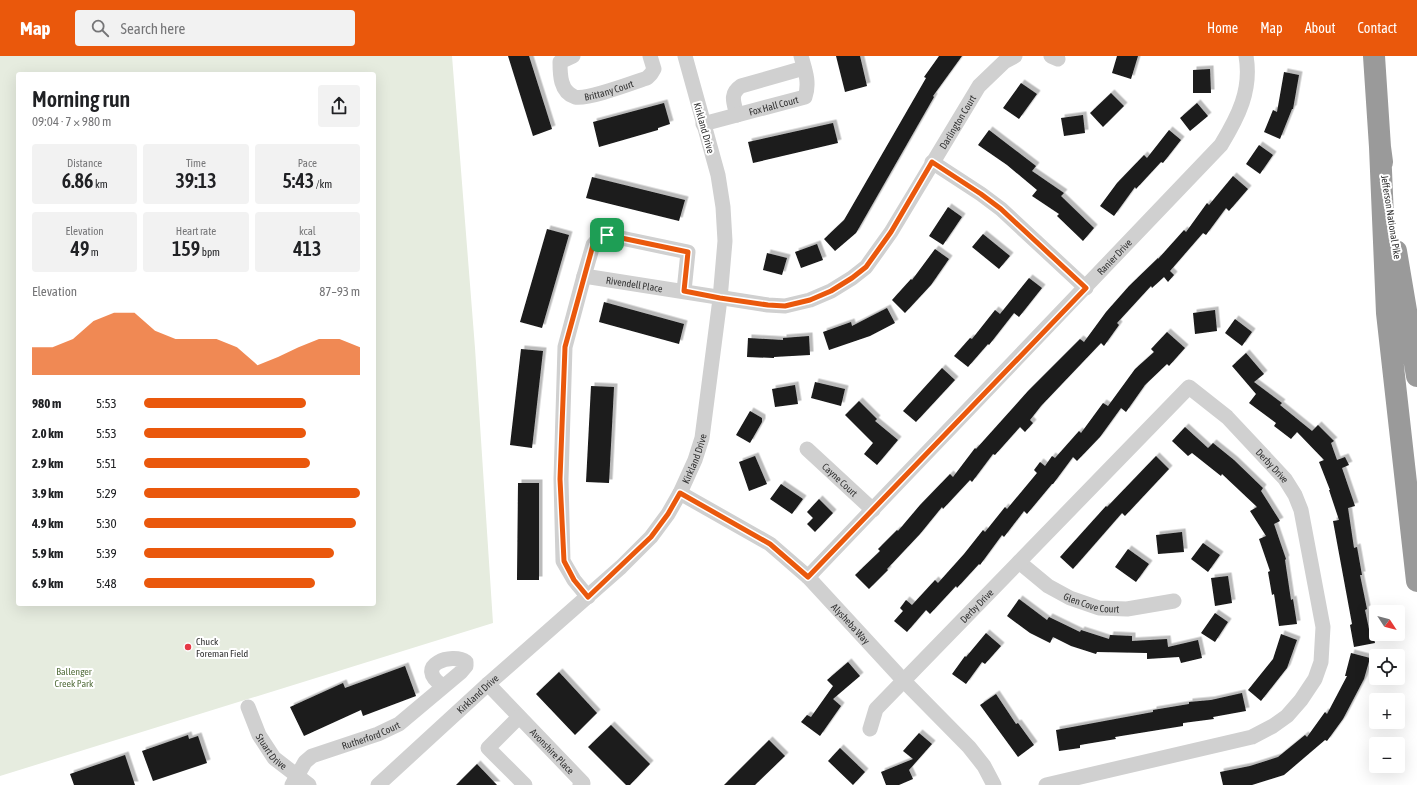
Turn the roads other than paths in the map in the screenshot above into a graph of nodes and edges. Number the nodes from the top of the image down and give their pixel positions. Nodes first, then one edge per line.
1 (573, 56) edge
2 (650, 56) edge
3 (685, 56) edge
4 (1015, 56) edge
5 (1246, 56) edge
6 (1374, 56) edge
7 (802, 62) edge
8 (737, 115) junction
9 (703, 124) junction
10 (1380, 147) junction
11 (932, 162) junction
12 (584, 276) junction
13 (1086, 288) junction
14 (684, 291) junction
15 (720, 298) junction
16 (1417, 376) edge
17 (807, 449) dead end
18 (680, 493) junction
19 (873, 510) junction
20 (1019, 562) junction
21 (808, 577) junction
22 (1417, 581) edge
23 (588, 597) junction
24 (1174, 601) dead end
25 (903, 680) junction
26 (488, 684) junction
27 (442, 686) dead end
28 (248, 707) dead end
29 (519, 717) junction
30 (870, 730) dead end
31 (300, 782) edge
32 (378, 785) edge
33 (525, 785) edge
34 (580, 785) edge
35 (994, 785) edge
36 (1046, 785) edge

1 - 2 street, Brittany Court
3 - 9 street, Kirkland Drive
4 - 11 street, Darlington Court
5 - 13 street, Ranier Drive
6 - 10 highway, Jefferson National Pike
7 - 8 street, Fox Hall Court
7 - 8 street, Fox Hall Court
8 - 9 street, Fox Hall Court
9 - 15 street, Kirkland Drive
10 - 16 highway, Jefferson National Pike
10 - 22 highway
11 - 13 street
11 - 15 street, Darlington Court
12 - 14 street, Rivendell Place
12 - 14 street
12 - 23 street
13 - 19 street, Ranier Drive
14 - 15 street, Rivendell Place
15 - 18 street, Kirkland Drive
17 - 19 street, Cayne Court
18 - 21 street, Alysheba Way
18 - 23 street, Kirkland Drive
19 - 21 street, Ranier Drive
20 - 24 street, Glen Cove Court
20 - 25 street, Derby Drive
20 - 36 street, Derby Drive
21 - 25 street, Alysheba Way
23 - 26 street, Kirkland Drive
25 - 30 street, Derby Drive
25 - 35 street, Alysheba Way
26 - 29 street, Avonshire Place
26 - 32 street, Kirkland Drive
27 - 31 street, Rutherford Court
28 - 31 street, Stuart Drive
29 - 33 street
29 - 34 street, Avonshire Place

